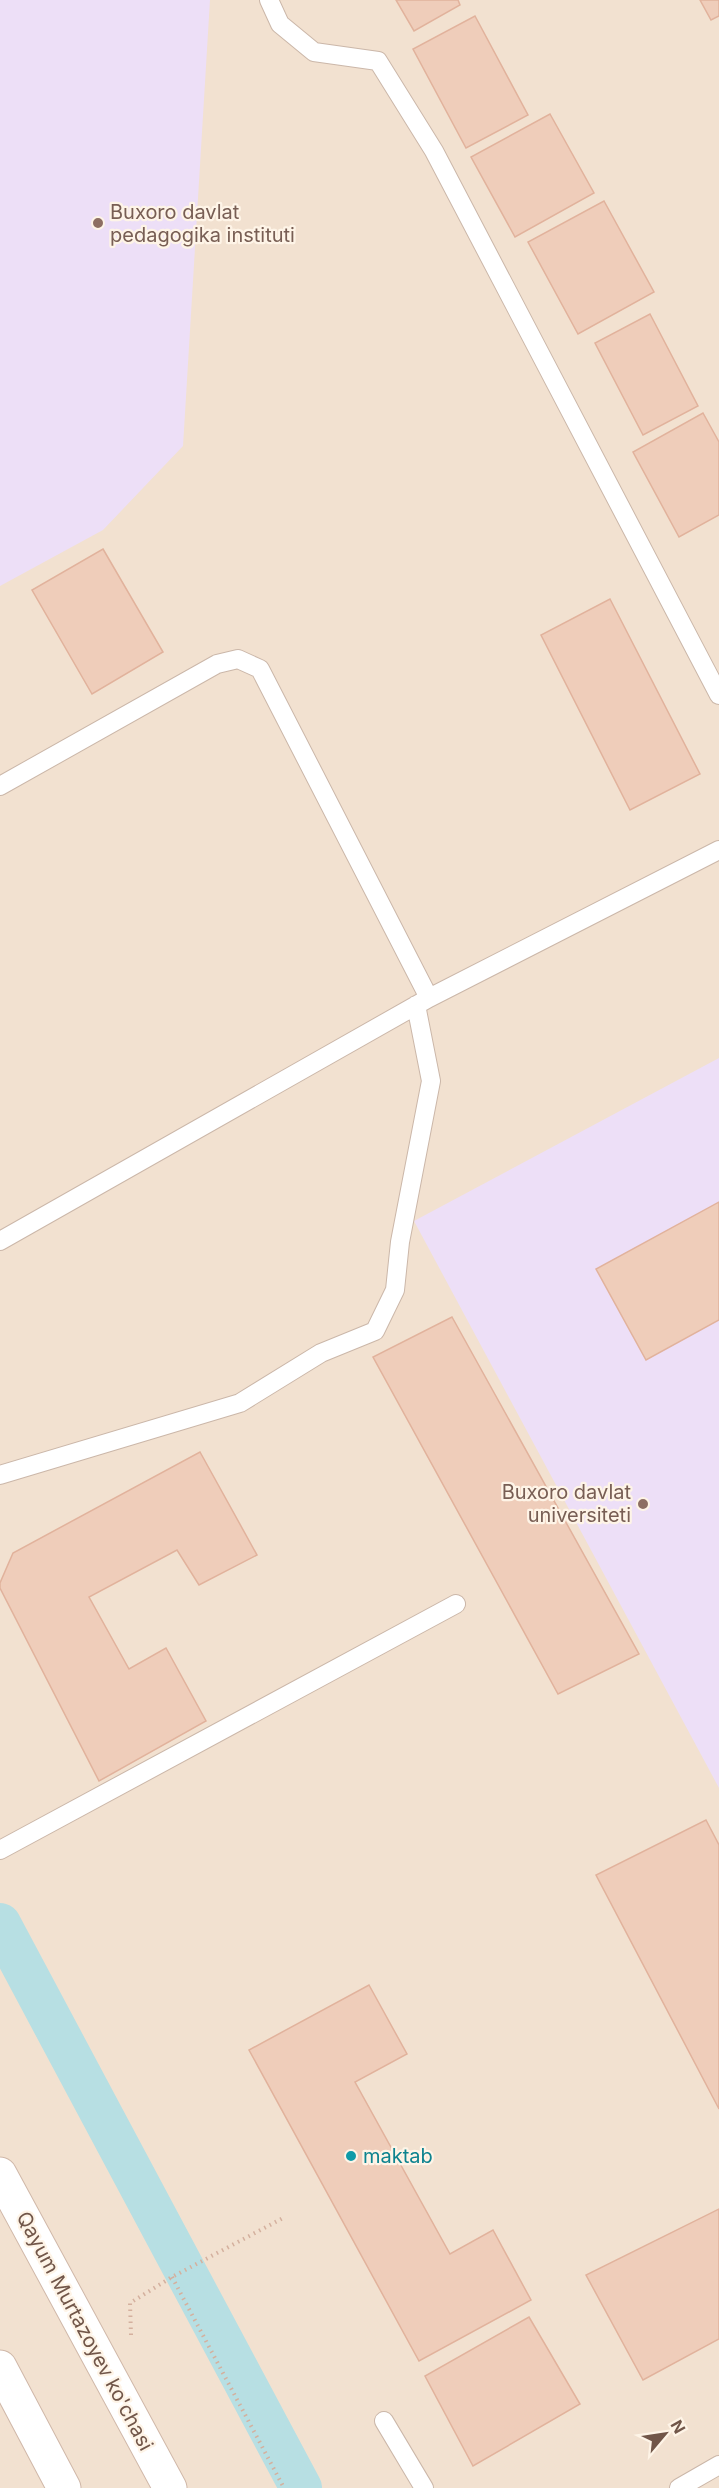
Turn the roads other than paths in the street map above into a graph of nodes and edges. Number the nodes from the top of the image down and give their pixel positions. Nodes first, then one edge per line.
1 (269, 0) edge
2 (719, 695) edge
3 (0, 786) edge
4 (719, 850) edge
5 (423, 1002) junction
6 (0, 1241) edge
7 (0, 1475) edge
8 (456, 1604) dead end
9 (5, 1848) edge
10 (0, 2174) edge
11 (0, 2367) edge
12 (384, 2421) dead end
13 (719, 2466) edge
14 (64, 2488) edge
15 (170, 2488) edge
16 (424, 2488) edge
17 (679, 2488) edge

1 - 2 lane
3 - 5 lane
4 - 5 lane
5 - 6 lane
5 - 7 lane
8 - 9 lane
10 - 15 street, Qayum Murtazoyev ko'chasi
11 - 14 street
12 - 16 lane
13 - 17 lane

